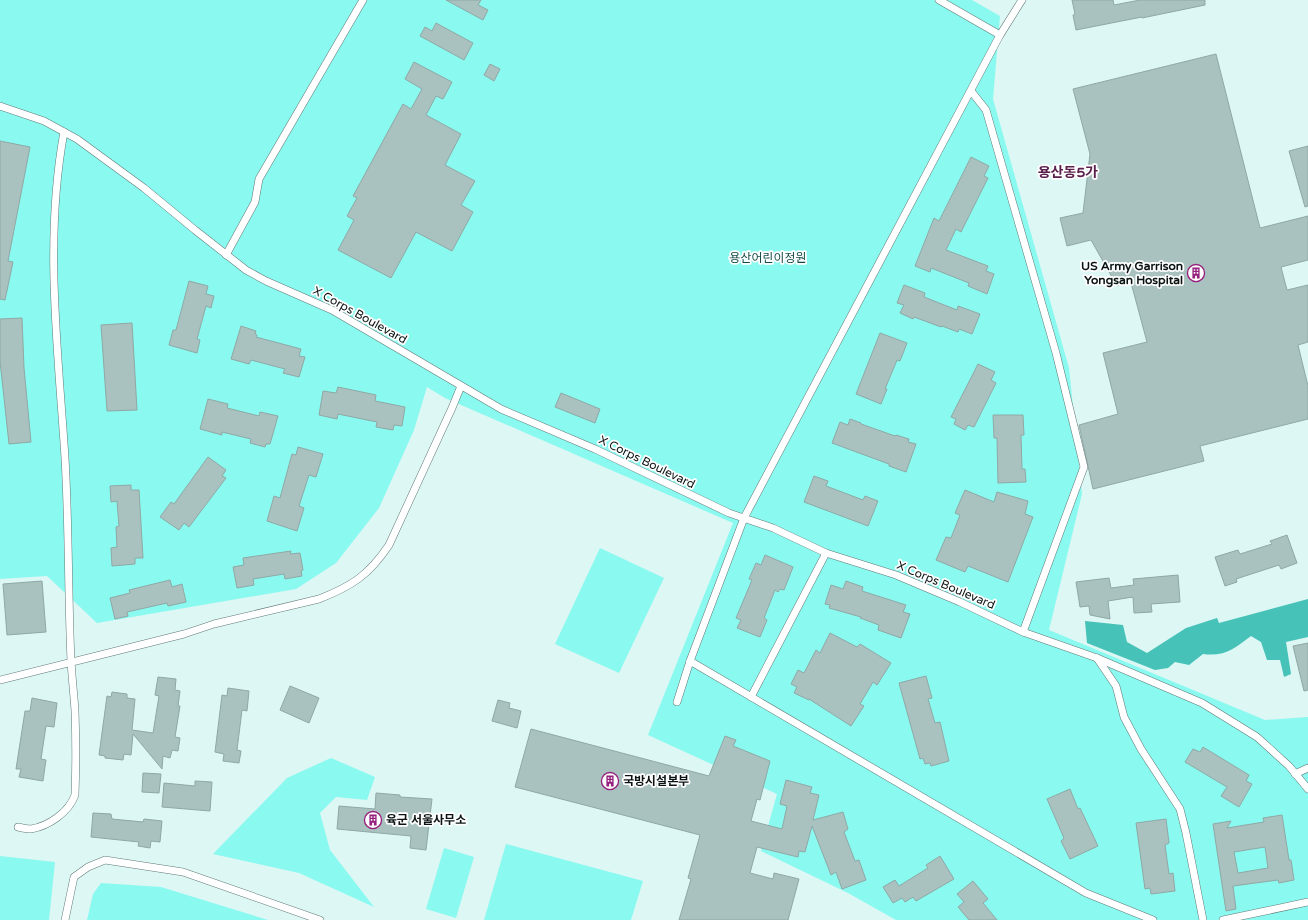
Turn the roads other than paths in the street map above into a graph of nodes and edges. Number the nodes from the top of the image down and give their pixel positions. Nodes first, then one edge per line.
1 (363, 0) edge
2 (939, 0) edge
3 (1022, 0) edge
4 (1000, 35) junction
5 (970, 91) junction
6 (0, 106) edge
7 (64, 132) junction
8 (226, 255) junction
9 (461, 386) junction
10 (744, 518) junction
11 (826, 553) junction
12 (1023, 632) junction
13 (1097, 658) junction
14 (71, 661) junction
15 (690, 661) junction
16 (0, 680) edge
17 (751, 697) junction
18 (677, 702) dead end
19 (1308, 768) edge
20 (1295, 774) junction
21 (1308, 789) edge
22 (18, 827) dead end
23 (1308, 902) edge
24 (65, 920) edge
25 (320, 920) edge
26 (1153, 920) edge
27 (1203, 920) edge
28 (1223, 920) edge

1 - 8 lane
2 - 4 lane
3 - 4 lane
4 - 5 lane
5 - 10 lane
5 - 12 lane
6 - 7 lane, X Corps Boulevard
7 - 8 lane, X Corps Boulevard
7 - 14 lane
8 - 9 lane, X Corps Boulevard
9 - 10 lane, X Corps Boulevard
9 - 14 lane
10 - 11 lane, X Corps Boulevard
10 - 15 lane
11 - 12 lane, X Corps Boulevard
11 - 17 lane
12 - 13 lane, X Corps Boulevard
13 - 20 lane, X Corps Boulevard
13 - 27 lane
14 - 16 lane
14 - 22 lane
15 - 17 lane
15 - 18 lane
17 - 26 lane
19 - 20 lane
20 - 21 lane, X Corps Boulevard
23 - 28 lane
24 - 25 lane

